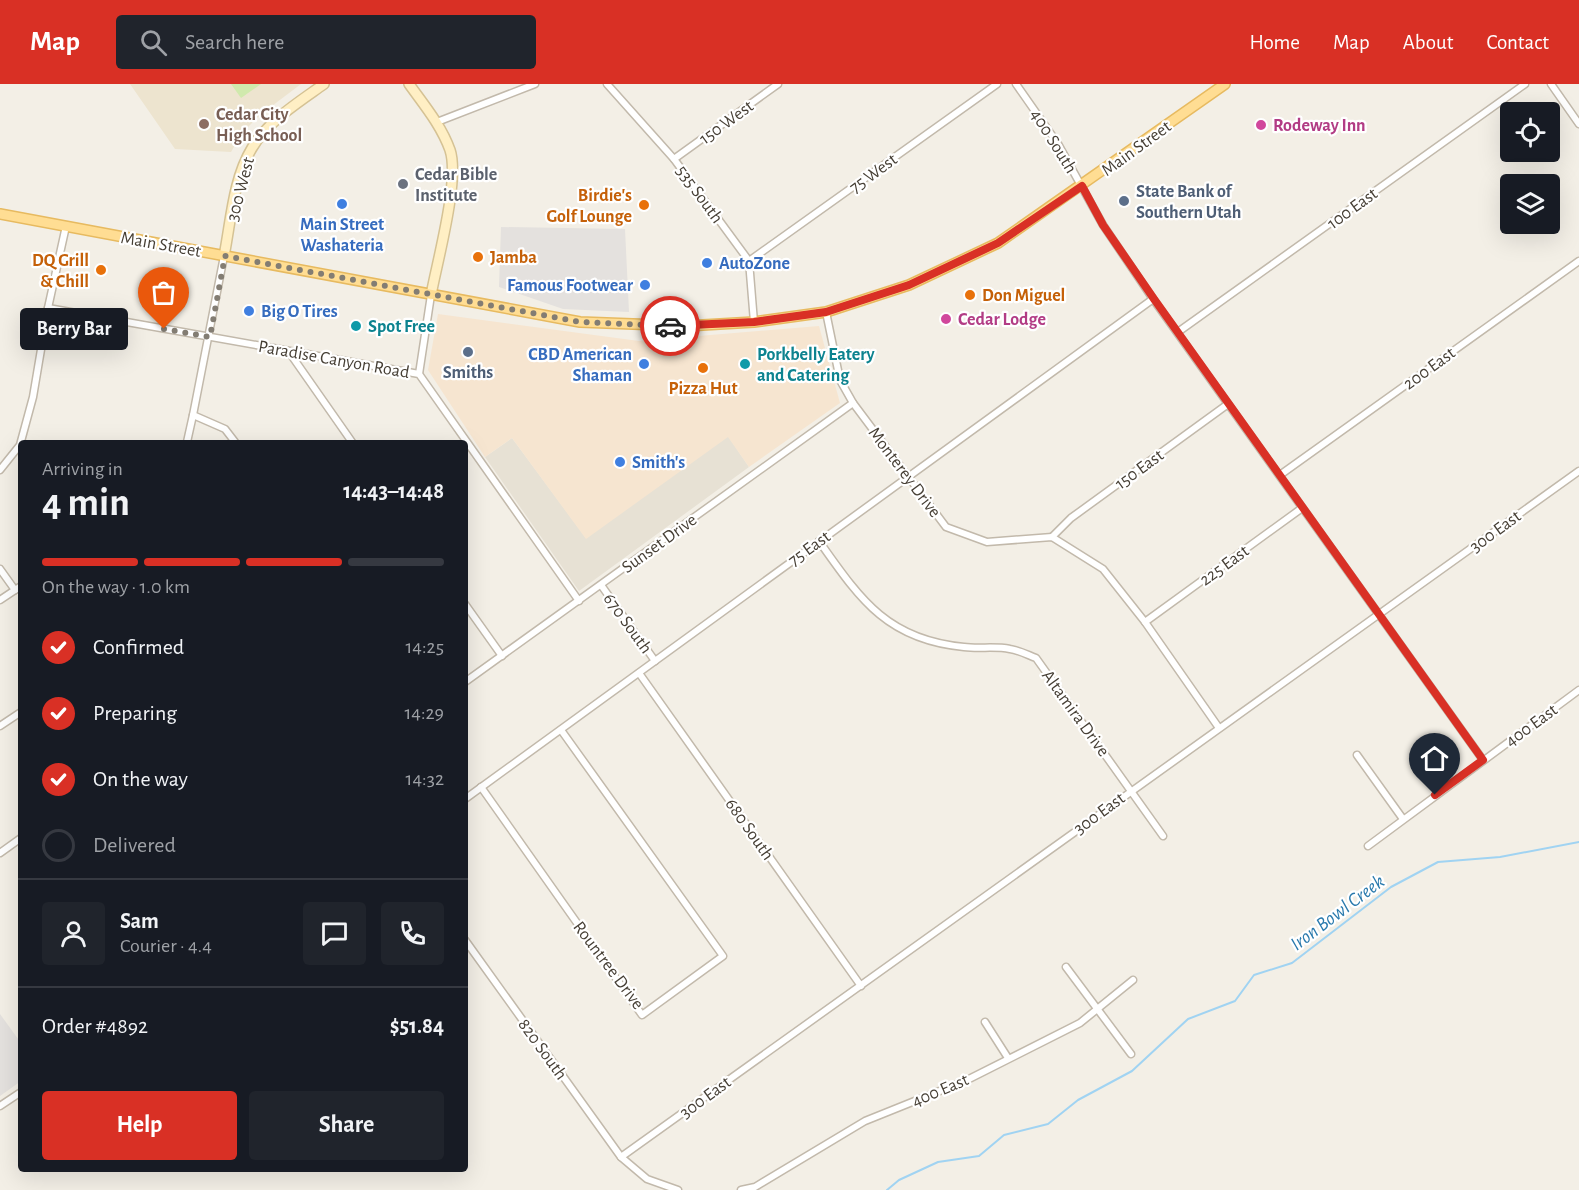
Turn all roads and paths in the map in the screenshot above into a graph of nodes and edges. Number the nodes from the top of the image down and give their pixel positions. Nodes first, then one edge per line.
1 (324, 84) edge
2 (409, 84) edge
3 (535, 84) edge
4 (607, 84) edge
5 (778, 84) edge
6 (997, 84) edge
7 (1016, 84) edge
8 (1225, 84) edge
9 (1525, 84) edge
10 (1551, 84) edge
11 (436, 122) junction
12 (1579, 124) edge
13 (674, 159) junction
14 (1082, 186) junction
15 (0, 214) edge
16 (66, 226) junction
17 (225, 256) junction
18 (749, 261) junction
19 (1579, 261) edge
20 (431, 295) junction
21 (1154, 299) junction
22 (48, 308) junction
23 (826, 312) junction
24 (754, 322) junction
25 (1178, 332) junction
26 (210, 337) junction
27 (289, 352) junction
28 (418, 374) junction
29 (853, 403) junction
30 (1228, 404) junction
31 (193, 415) junction
32 (21, 440) edge
33 (187, 440) edge
34 (233, 440) edge
35 (351, 440) edge
36 (465, 440) edge
37 (468, 444) edge
38 (18, 448) edge
39 (0, 470) edge
40 (1579, 471) edge
41 (1280, 475) junction
42 (907, 477) junction
43 (1302, 508) junction
44 (1052, 537) junction
45 (819, 541) junction
46 (0, 569) edge
47 (601, 585) junction
48 (18, 588) edge
49 (0, 600) edge
50 (579, 601) junction
51 (468, 608) edge
52 (1379, 614) junction
53 (1145, 622) junction
54 (502, 656) junction
55 (655, 661) junction
56 (639, 673) junction
57 (468, 680) edge
58 (1579, 690) edge
59 (18, 714) edge
60 (0, 726) edge
61 (1219, 728) junction
62 (561, 730) junction
63 (1357, 754) dead end
64 (1483, 760) junction
65 (481, 787) junction
66 (1131, 790) junction
67 (468, 797) edge
68 (1403, 819) junction
69 (1163, 836) dead end
70 (18, 840) edge
71 (1368, 846) dead end
72 (0, 853) edge
73 (468, 944) edge
74 (1066, 967) dead end
75 (1133, 980) dead end
76 (861, 986) junction
77 (1099, 1008) junction
78 (985, 1022) dead end
79 (1131, 1054) dead end
80 (1008, 1058) junction
81 (18, 1094) edge
82 (0, 1107) edge
83 (621, 1157) junction
84 (678, 1190) edge
85 (741, 1190) edge

1 - 17 main road, 300 West
2 - 11 main road
3 - 11 street
4 - 13 street, 535 South
5 - 13 street, 150 West
6 - 18 street, 75 West
7 - 14 street, 400 South
8 - 14 main road, Main Street
9 - 25 street, 100 East
10 - 12 street
11 - 20 main road
13 - 18 street, 535 South
14 - 21 street, 400 South
14 - 23 main road, Main Street
15 - 16 main road, Main Street
16 - 17 main road, Main Street
16 - 22 street
17 - 20 main road, Main Street
17 - 26 street
18 - 24 street
19 - 41 street, 200 East
20 - 24 main road, Main Street
20 - 28 street
21 - 25 street, 400 South
21 - 42 street, 75 East
22 - 26 street, Paradise Canyon Road
22 - 32 street
23 - 24 main road, Main Street
23 - 29 street, Monterey Drive
25 - 30 street, 400 South
26 - 27 street, Paradise Canyon Road
26 - 31 street
27 - 28 street, Paradise Canyon Road
27 - 35 street
28 - 36 street, Paradise Canyon Road
29 - 42 street, Monterey Drive
29 - 47 street, Sunset Drive
30 - 41 street, 400 South
30 - 44 street, 150 East
31 - 33 street
31 - 34 street
37 - 50 street, Paradise Canyon Road
38 - 39 street
40 - 52 street, 300 East
41 - 43 street, 400 South
42 - 44 street, Monterey Drive
42 - 45 street, 75 East
43 - 52 street, 400 South
43 - 53 street, 225 East
44 - 53 street
45 - 55 street, 75 East
45 - 66 street, Altamira Drive
46 - 48 street
47 - 50 street, Sunset Drive
47 - 55 street, 670 South
48 - 49 street
50 - 54 street, Sunset Drive
51 - 54 street
52 - 61 street, 300 East
52 - 64 street, 400 South
53 - 61 street
54 - 57 street, Sunset Drive
55 - 56 street, 75 East
56 - 62 street, 75 East
56 - 76 street, 680 South
58 - 64 street, 400 East
59 - 60 street
61 - 66 street, 300 East
62 - 65 street, 75 East
62 - 65 street, Rountree Drive
63 - 68 street
64 - 68 street, 400 East
65 - 67 street, 75 East
66 - 69 street, Altamira Drive
66 - 76 street, 300 East
68 - 71 street, 400 East
70 - 72 street
73 - 83 street, 820 South
74 - 77 street
75 - 77 street, 400 East
76 - 83 street, 300 East
77 - 79 street
77 - 80 street, 400 East
78 - 80 street
80 - 85 street, 400 East
81 - 82 street
83 - 84 street

